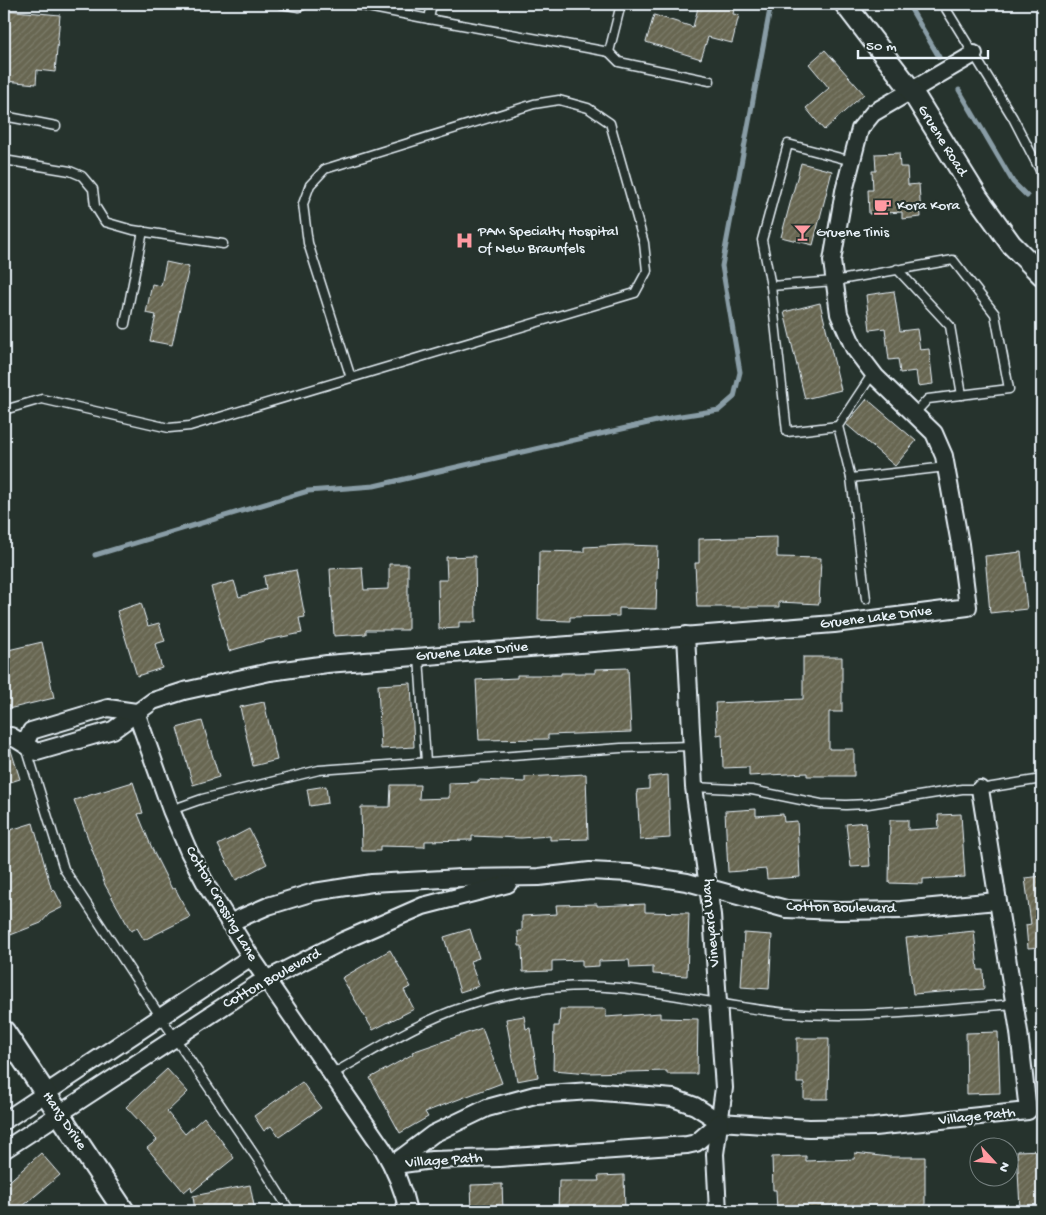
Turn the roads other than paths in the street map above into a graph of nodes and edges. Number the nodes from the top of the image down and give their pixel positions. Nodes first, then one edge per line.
1 (281, 4) edge
2 (305, 4) edge
3 (352, 4) edge
4 (432, 4) edge
5 (621, 4) edge
6 (845, 4) edge
7 (943, 4) edge
8 (429, 19) junction
9 (609, 52) junction
10 (974, 54) junction
11 (710, 81) dead end
12 (911, 90) junction
13 (4, 116) edge
14 (56, 126) dead end
15 (4, 160) edge
16 (852, 160) junction
17 (1042, 174) edge
18 (143, 232) junction
19 (223, 244) dead end
20 (897, 269) junction
21 (1042, 275) edge
22 (834, 281) junction
23 (771, 286) junction
24 (126, 324) dead end
25 (874, 373) junction
26 (351, 378) junction
27 (962, 395) junction
28 (4, 410) edge
29 (914, 414) junction
30 (838, 426) junction
31 (946, 467) junction
32 (851, 478) junction
33 (866, 599) dead end
34 (686, 635) junction
35 (419, 657) junction
36 (136, 712) junction
37 (4, 738) edge
38 (25, 744) junction
39 (692, 746) junction
40 (426, 762) junction
41 (1042, 779) edge
42 (694, 787) junction
43 (980, 789) junction
44 (171, 810) junction
45 (539, 877) junction
46 (708, 889) junction
47 (997, 901) junction
48 (229, 923) junction
49 (251, 957) junction
50 (268, 980) junction
51 (718, 1003) junction
52 (1014, 1004) junction
53 (160, 1016) junction
54 (4, 1031) edge
55 (174, 1038) junction
56 (332, 1074) junction
57 (46, 1093) junction
58 (60, 1114) junction
59 (4, 1121) edge
60 (720, 1122) junction
61 (4, 1150) edge
62 (392, 1165) junction
63 (124, 1211) edge
64 (290, 1211) edge
65 (408, 1211) edge
66 (718, 1211) edge

1 - 2 lane
3 - 8 lane
4 - 8 lane
5 - 9 lane
6 - 12 street, Gruene Road
7 - 10 lane
8 - 9 lane
9 - 11 lane
10 - 12 street, Gruene Lake Drive
10 - 17 lane
12 - 16 street, Gruene Lake Drive
12 - 21 street, Gruene Road
13 - 14 lane
15 - 18 lane
16 - 22 street, Gruene Lake Drive
16 - 23 lane
18 - 19 lane
18 - 24 lane
20 - 22 lane
20 - 27 lane
20 - 27 lane
22 - 23 lane
22 - 25 street, Gruene Lake Drive
23 - 30 lane
25 - 29 street, Gruene Lake Drive
25 - 30 lane
26 - 26 lane
26 - 28 lane
27 - 29 lane
29 - 31 street, Gruene Lake Drive
30 - 32 lane
31 - 32 lane
31 - 34 street, Gruene Lake Drive
32 - 33 lane
34 - 35 street, Gruene Lake Drive
34 - 39 street, Vineyard Way
35 - 36 street, Gruene Lake Drive
35 - 40 lane
36 - 38 street, Gruene Lake Drive
36 - 38 street
36 - 44 street, Cotton Crossing Lane
37 - 38 street, Gruene Lake Drive
38 - 53 lane
39 - 40 lane
39 - 42 street, Vineyard Way
40 - 44 lane
41 - 43 lane
42 - 43 lane
42 - 46 street, Vineyard Way
43 - 47 street, Village Path
44 - 48 street, Cotton Crossing Lane
45 - 46 street, Cotton Boulevard
45 - 48 street, Cotton Boulevard
45 - 50 street, Cotton Boulevard
46 - 47 street, Cotton Boulevard
46 - 51 street, Vineyard Way
47 - 52 street, Village Path
48 - 49 street, Cotton Crossing Lane
49 - 50 street, Cotton Crossing Lane
49 - 53 street, Cotton Boulevard
50 - 55 street, Cotton Boulevard
50 - 56 street, Cotton Crossing Lane
51 - 52 lane
51 - 56 lane
51 - 60 street, Vineyard Way
52 - 60 street, Village Path
53 - 55 lane
53 - 57 street, Cotton Boulevard
54 - 57 street, Hanz Drive
55 - 58 street, Cotton Boulevard
55 - 64 lane
56 - 62 street, Cotton Crossing Lane
57 - 58 street, Hanz Drive
57 - 59 street, Cotton Boulevard
58 - 61 street, Cotton Boulevard
58 - 63 street, Hanz Drive
60 - 62 street, Village Path
60 - 62 street, Village Path
60 - 66 street, Vineyard Way
62 - 65 street, Cotton Crossing Lane

